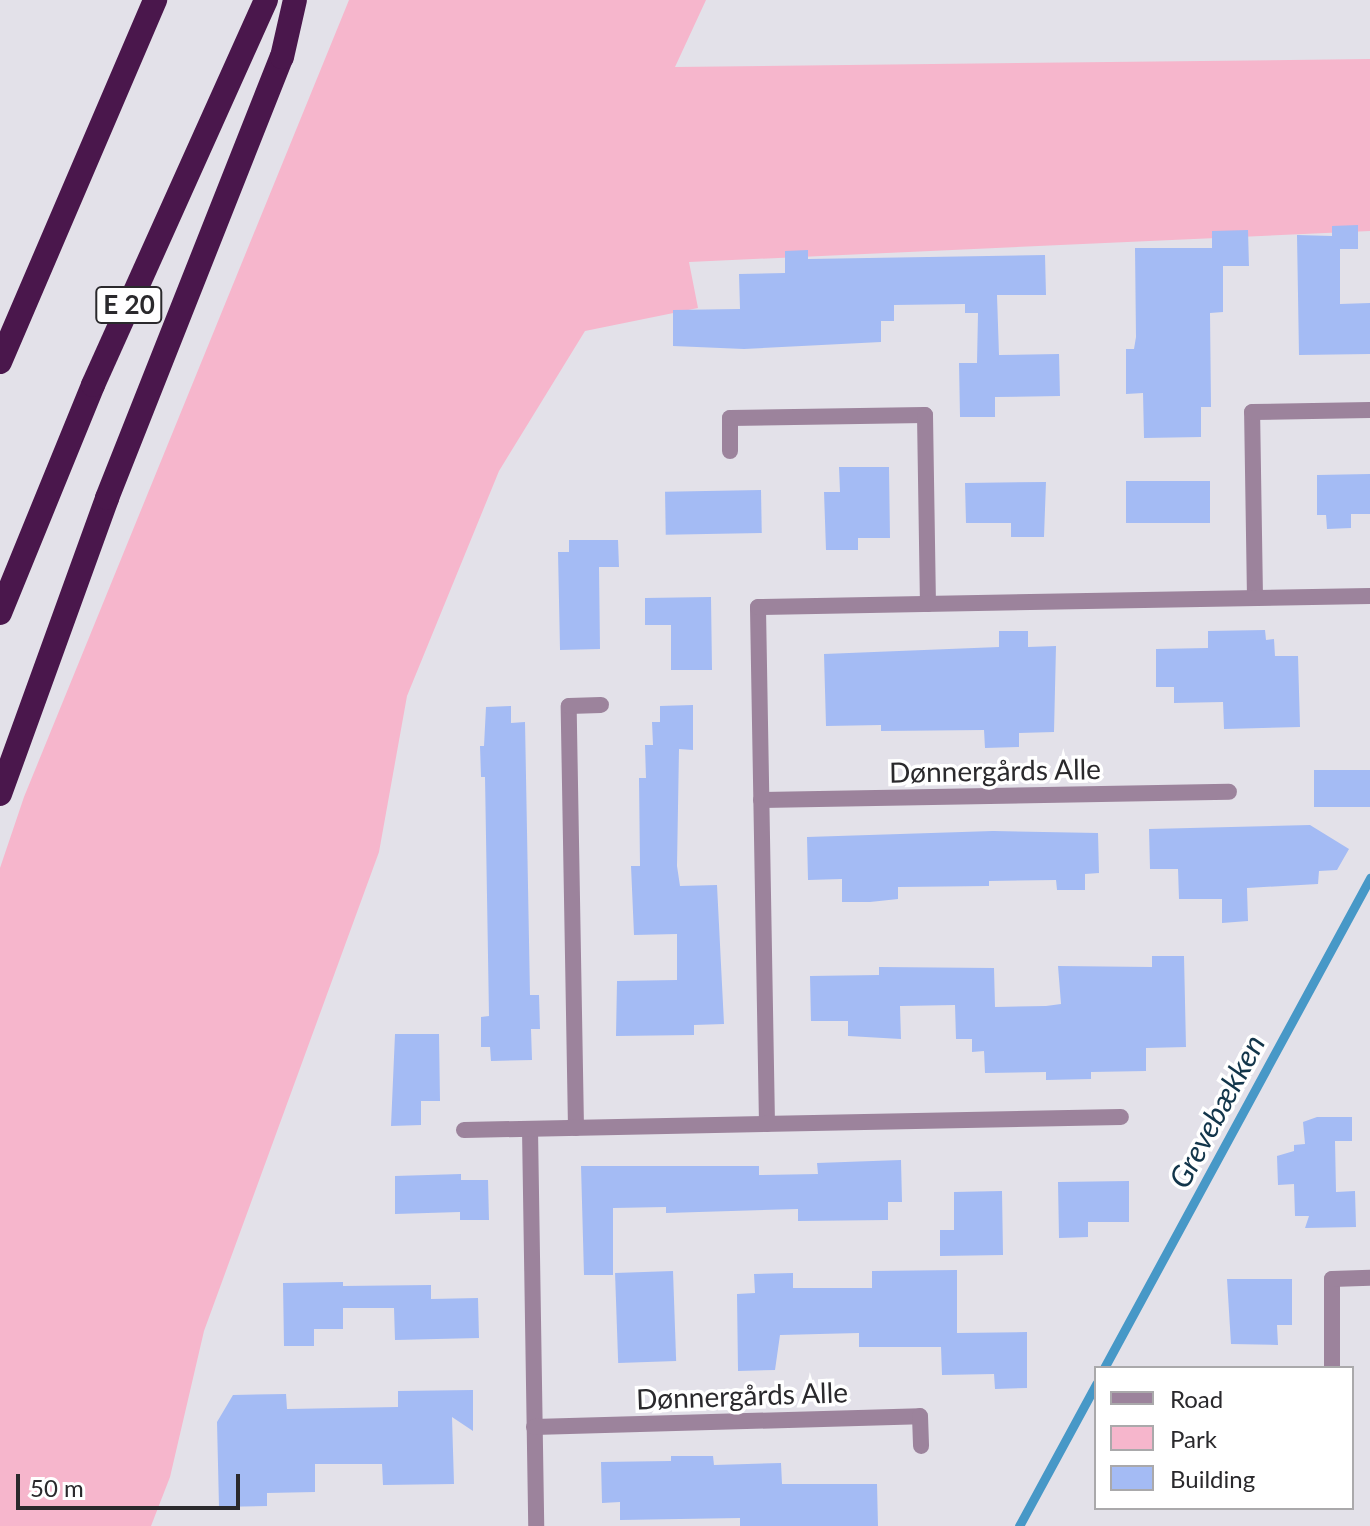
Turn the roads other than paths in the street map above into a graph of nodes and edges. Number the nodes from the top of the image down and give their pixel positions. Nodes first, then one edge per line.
1 (155, 0) edge
2 (266, 0) edge
3 (295, 0) edge
4 (2, 354) edge
5 (1370, 410) edge
6 (730, 451) dead end
7 (1370, 596) edge
8 (1255, 598) junction
9 (928, 604) junction
10 (0, 613) edge
11 (601, 705) dead end
12 (1229, 792) dead end
13 (0, 794) edge
14 (761, 800) junction
15 (1121, 1117) dead end
16 (767, 1124) junction
17 (576, 1128) junction
18 (530, 1129) junction
19 (464, 1130) dead end
20 (1370, 1278) edge
21 (1332, 1366) edge
22 (534, 1427) junction
23 (921, 1446) dead end
24 (536, 1526) edge

1 - 4 highway
2 - 10 highway, E 20
3 - 13 highway
5 - 8 street
6 - 9 street
7 - 8 street
8 - 9 street
9 - 14 street
11 - 17 street
12 - 14 street, Dønnergårds Alle
14 - 16 street
15 - 16 street
16 - 17 street
17 - 18 street
18 - 19 street
18 - 22 street
20 - 21 street
22 - 23 street, Dønnergårds Alle
22 - 24 street

